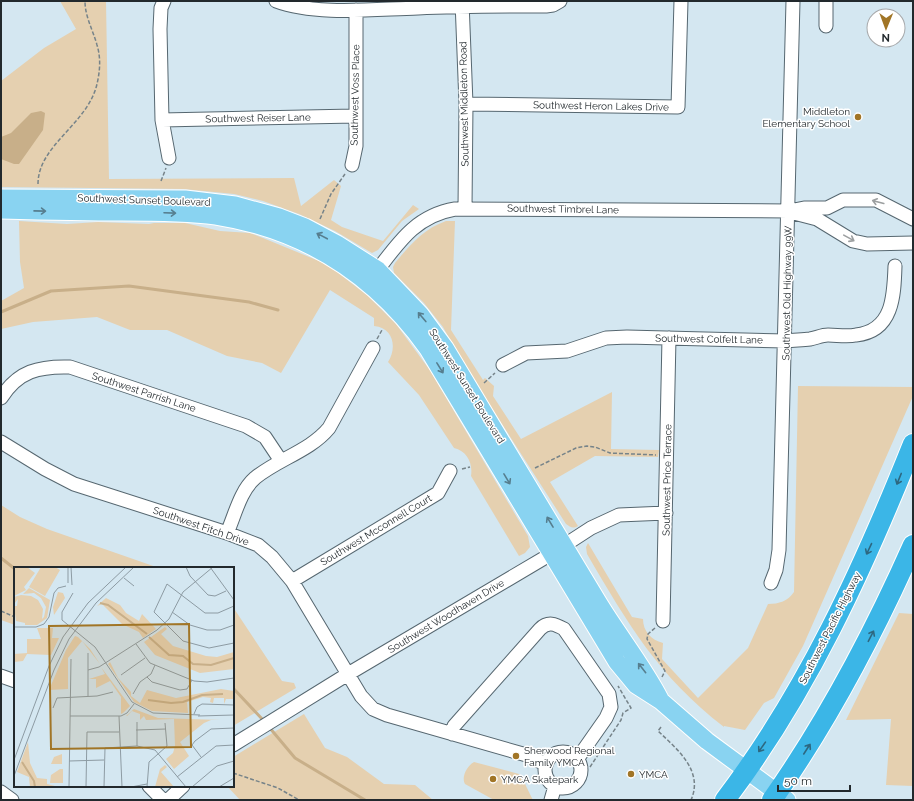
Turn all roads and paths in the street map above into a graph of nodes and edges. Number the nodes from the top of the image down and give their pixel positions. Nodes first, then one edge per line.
1 (85, 1) edge
2 (164, 1) edge
3 (276, 1) edge
4 (560, 1) edge
5 (681, 1) edge
6 (793, 1) edge
7 (826, 1) edge
8 (462, 4) edge
9 (356, 10) junction
10 (826, 26) dead end
11 (466, 104) junction
12 (355, 116) junction
13 (162, 120) junction
14 (169, 158) joint
15 (352, 165) joint
16 (161, 181) dead end
17 (38, 197) junction
18 (1, 198) edge
19 (833, 207) junction
20 (465, 208) junction
21 (1, 210) edge
22 (788, 212) junction
23 (320, 219) dead end
24 (913, 219) edge
25 (831, 227) junction
26 (913, 243) edge
27 (895, 266) dead end
28 (373, 276) junction
29 (669, 338) junction
30 (786, 341) junction
31 (373, 348) dead end
32 (503, 365) joint
33 (484, 383) dead end
34 (1, 398) edge
35 (1, 442) edge
36 (913, 444) edge
37 (668, 455) junction
38 (281, 461) junction
39 (535, 468) dead end
40 (450, 471) dead end
41 (666, 513) junction
42 (227, 533) junction
43 (913, 545) edge
44 (558, 550) junction
45 (292, 581) junction
46 (772, 583) dead end
47 (1, 611) edge
48 (14, 617) edge
49 (663, 621) joint
50 (348, 674) junction
51 (1, 676) edge
52 (662, 677) dead end
53 (14, 681) edge
54 (662, 727) dead end
55 (452, 734) junction
56 (234, 744) edge
57 (578, 758) junction
58 (546, 765) junction
59 (746, 770) junction
60 (234, 773) edge
61 (555, 786) junction
62 (149, 787) edge
63 (182, 787) edge
64 (1, 792) edge
65 (778, 798) edge
66 (12, 800) edge
67 (163, 800) edge
68 (168, 800) edge
69 (299, 800) edge
70 (551, 800) edge
71 (690, 800) edge
72 (725, 800) edge

1 - 17 path
2 - 13 street
3 - 9 street
4 - 8 street
5 - 11 street, Southwest Heron Lakes Drive
6 - 22 street, Southwest Old Highway 99W
7 - 10 street
8 - 9 street
8 - 11 street, Southwest Middleton Road
9 - 12 street, Southwest Voss Place
11 - 20 street, Southwest Middleton Road
12 - 13 street, Southwest Reiser Lane
12 - 15 street, Southwest Voss Place
13 - 14 street
14 - 16 path
15 - 23 path
17 - 18 main road, Southwest Sunset Boulevard
28 -> 17 main road, Southwest Sunset Boulevard
19 - 22 street
24 -> 19 street
19 - 25 street
20 - 22 street, Southwest Timbrel Lane
20 - 28 street, Southwest Timbrel Lane
21 -> 28 main road, Southwest Sunset Boulevard
22 - 25 street
22 - 30 street, Southwest Old Highway 99W
25 -> 26 street
27 - 30 street, Southwest Colfelt Lane
28 - 44 main road, Southwest Sunset Boulevard
29 - 30 street, Southwest Colfelt Lane
29 - 32 street, Southwest Colfelt Lane
29 - 37 street, Southwest Price Terrace
30 - 46 street, Southwest Old Highway 99W
31 - 38 street
32 - 33 path
34 - 38 street, Southwest Parrish Lane
35 - 42 street, Southwest Fitch Drive
36 -> 59 highway, Southwest Pacific Highway
37 - 39 path
37 - 41 street, Southwest Price Terrace
38 - 42 street
40 - 45 street, Southwest Mcconnell Court
41 - 44 street, Southwest Woodhaven Drive
41 - 49 street, Southwest Price Terrace
42 - 45 street, Southwest Fitch Drive
65 -> 43 highway
44 - 50 street, Southwest Woodhaven Drive
44 - 59 main road, Southwest Sunset Boulevard
45 - 50 street, Southwest Fitch Drive
47 - 48 path
49 - 52 path
50 - 55 street, Southwest Fitch Drive
50 - 56 street, Southwest Woodhaven Drive
51 - 53 street
54 - 71 path
55 - 57 street
55 - 58 street, Southwest Fitch Drive
57 - 58 street
57 - 61 street
58 - 61 street
59 - 65 main road, Southwest Sunset Boulevard
59 - 72 highway, Southwest Pacific Highway
60 - 69 path
61 - 70 street
62 - 67 street
63 - 68 street
64 - 66 street

